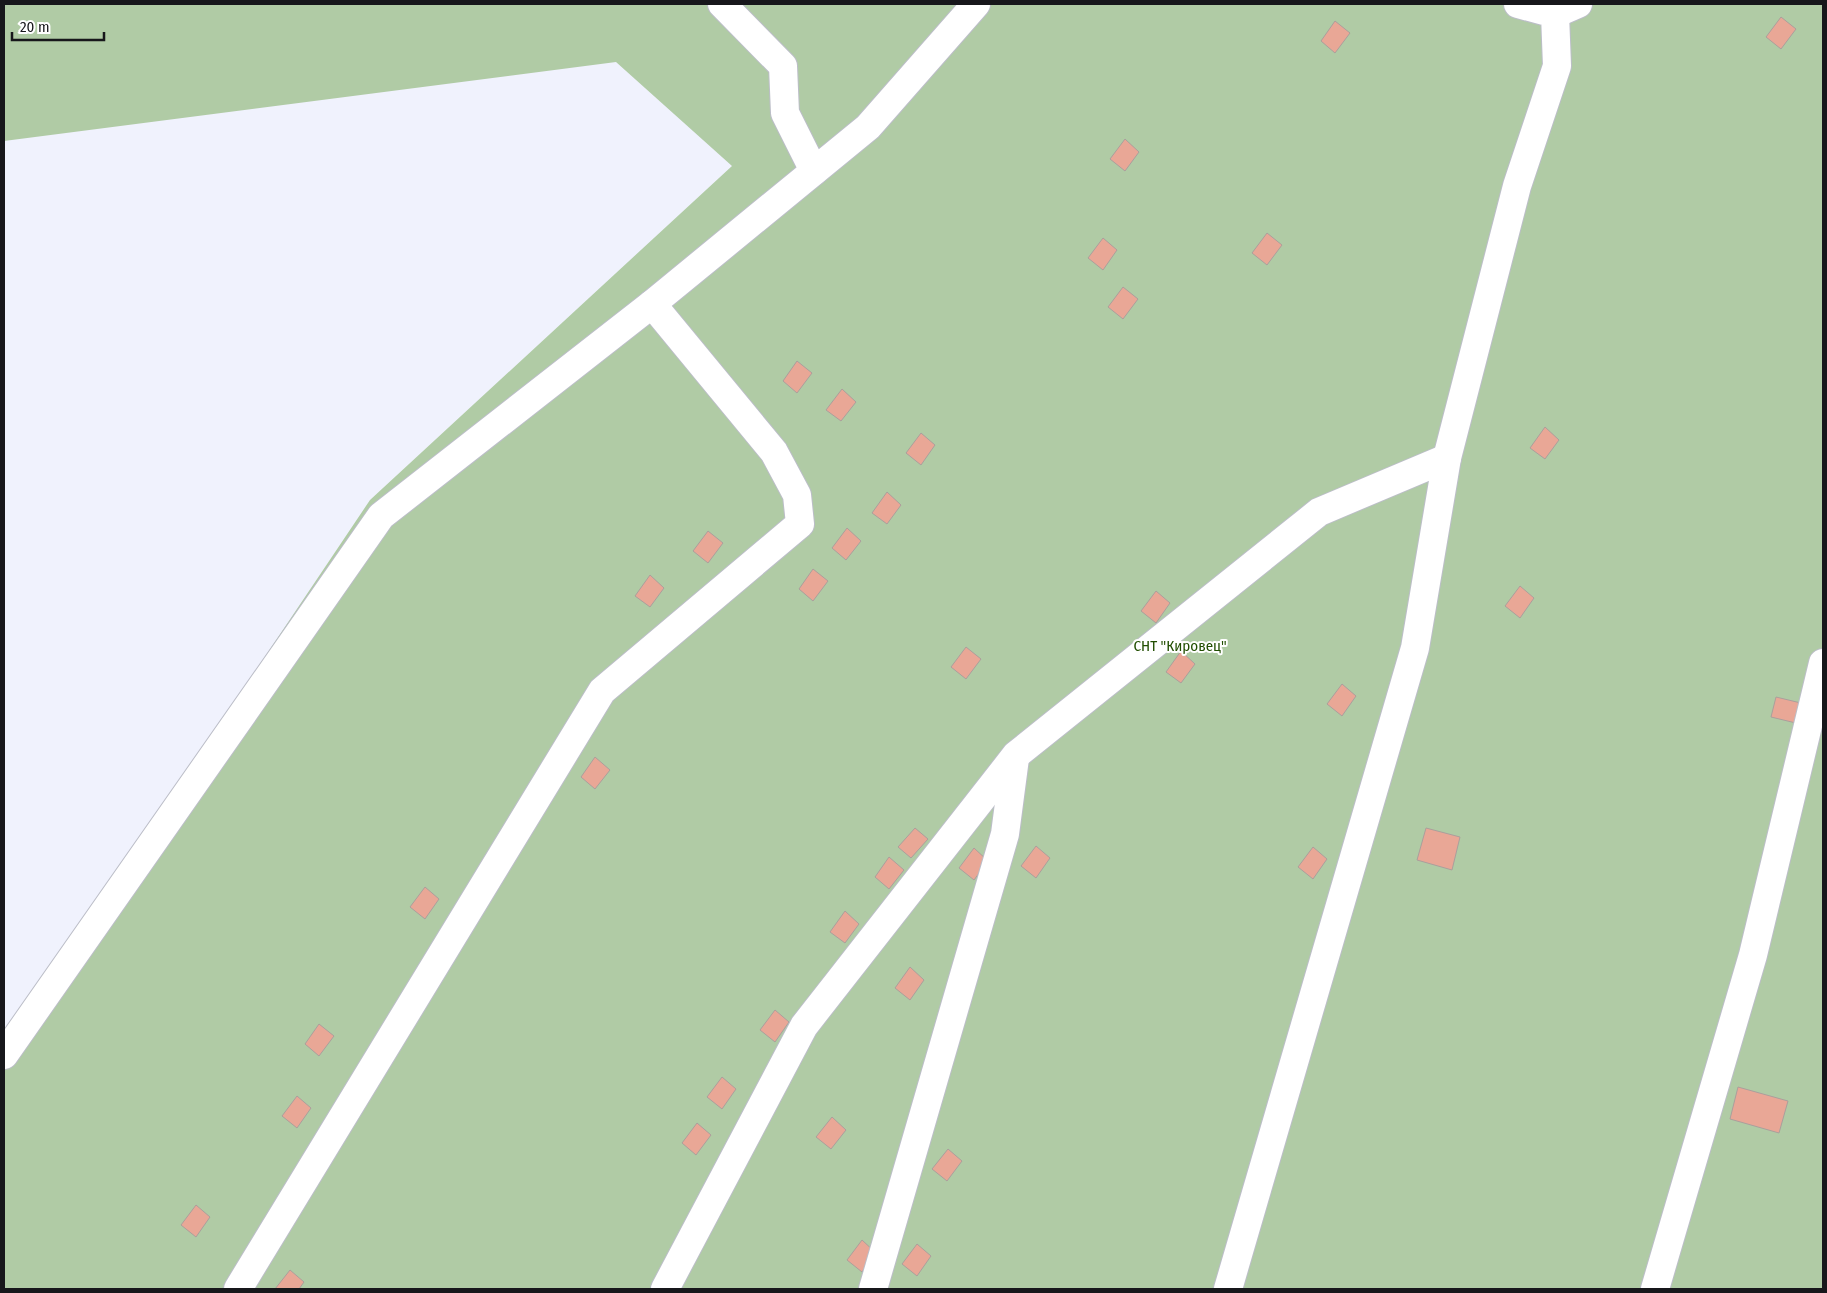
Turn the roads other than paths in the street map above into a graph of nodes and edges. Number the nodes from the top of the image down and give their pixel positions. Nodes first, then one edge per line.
1 (722, 4) edge
2 (976, 4) edge
3 (1518, 4) edge
4 (1566, 9) edge
5 (814, 171) junction
6 (652, 304) junction
7 (1447, 458) junction
8 (1823, 664) edge
9 (1016, 755) junction
10 (4, 1054) edge
11 (238, 1289) edge
12 (665, 1289) edge
13 (873, 1289) edge
14 (1228, 1289) edge
15 (1655, 1289) edge

1 - 5 street
2 - 5 street
3 - 4 street
4 - 7 street
5 - 6 street
6 - 10 street
6 - 11 street
7 - 9 street
7 - 14 street
8 - 15 street
9 - 12 street
9 - 13 street

